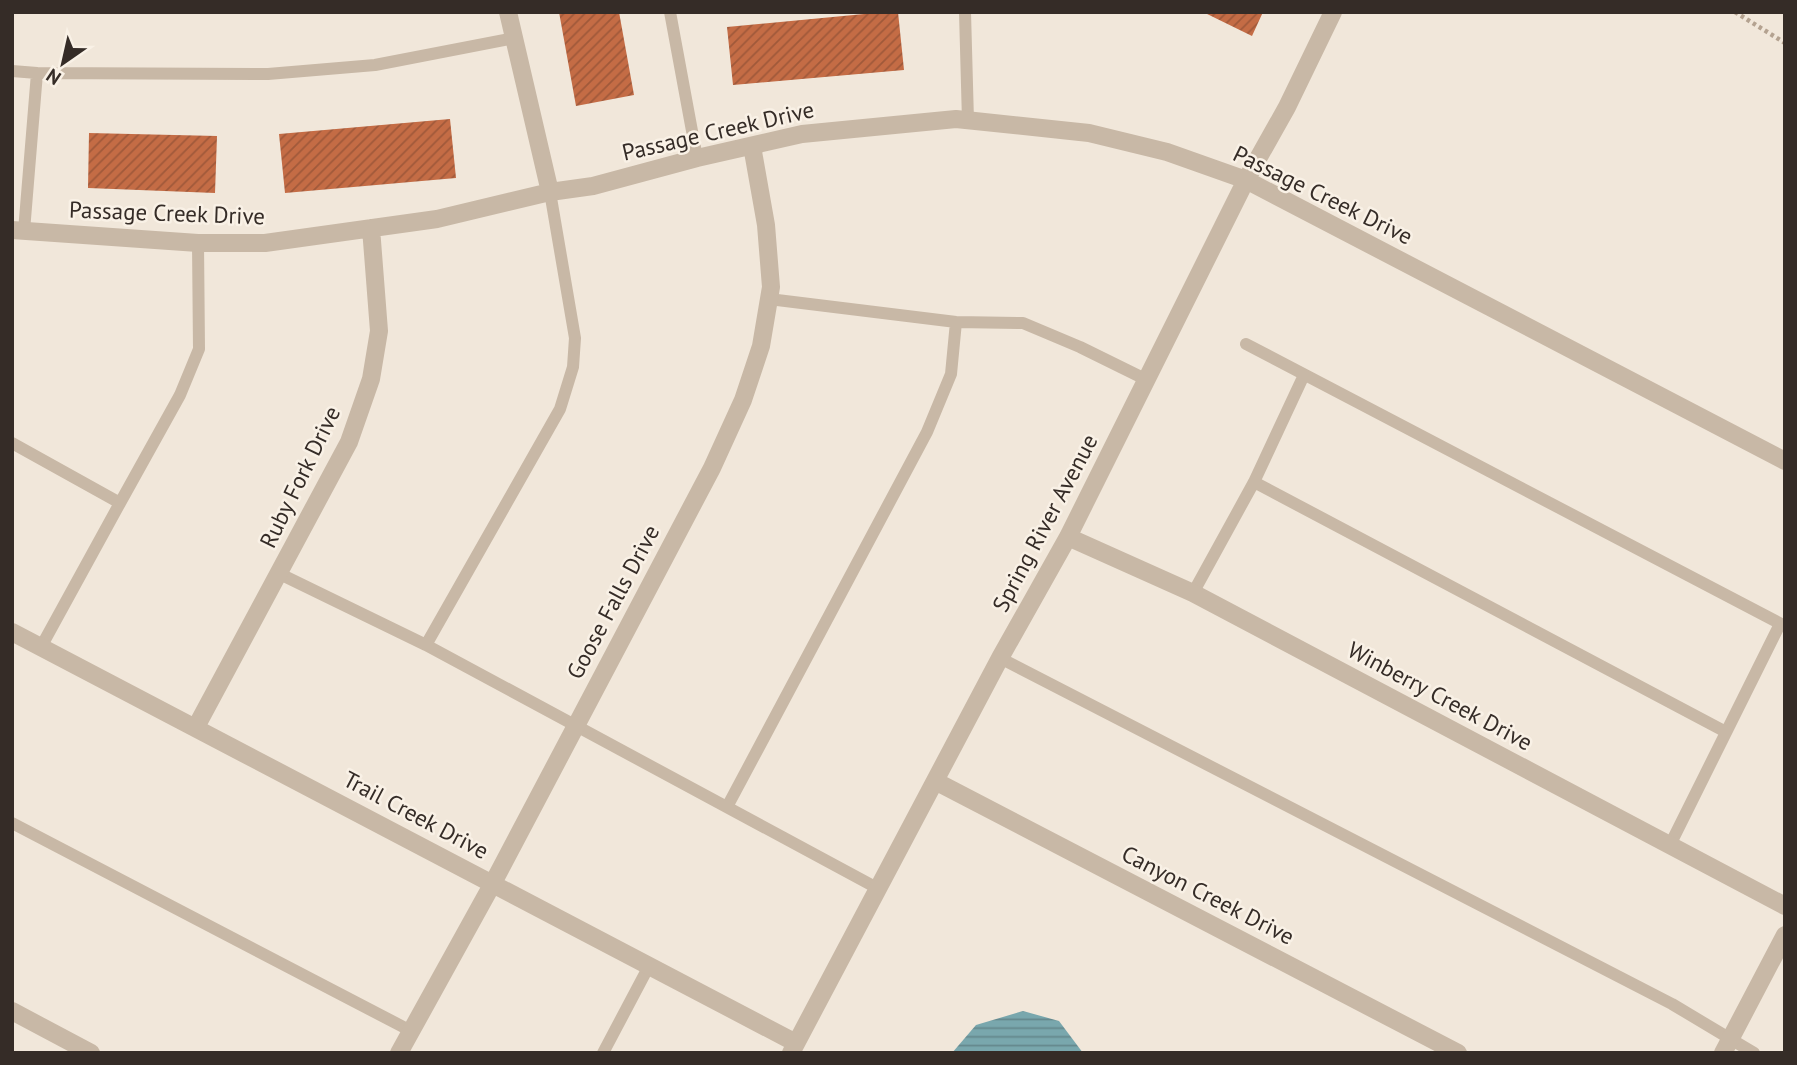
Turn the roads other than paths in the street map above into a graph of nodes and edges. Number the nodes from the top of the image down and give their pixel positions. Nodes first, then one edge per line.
1 (508, 12) edge
2 (670, 12) edge
3 (965, 12) edge
4 (1333, 12) edge
5 (515, 38) junction
6 (12, 71) edge
7 (37, 73) junction
8 (968, 121) junction
9 (752, 146) junction
10 (697, 158) junction
11 (1245, 180) junction
12 (550, 192) junction
13 (371, 228) junction
14 (18, 231) edge
15 (198, 243) junction
16 (769, 299) junction
17 (956, 322) junction
18 (1246, 344) dead end
19 (1304, 375) junction
20 (1147, 380) junction
21 (12, 443) edge
22 (1785, 461) edge
23 (1254, 482) junction
24 (120, 503) junction
25 (1068, 537) junction
26 (280, 574) junction
27 (1194, 593) junction
28 (1783, 625) edge
29 (12, 632) edge
30 (426, 646) junction
31 (41, 647) junction
32 (1000, 658) junction
33 (576, 726) junction
34 (197, 727) junction
35 (1726, 732) junction
36 (935, 781) junction
37 (727, 807) junction
38 (12, 823) edge
39 (1670, 845) junction
40 (494, 883) junction
41 (877, 888) junction
42 (1785, 906) edge
43 (1785, 934) edge
44 (649, 966) junction
45 (12, 1011) edge
46 (411, 1031) junction
47 (1726, 1046) edge
48 (794, 1048) edge
49 (91, 1053) edge
50 (399, 1053) edge
51 (603, 1053) edge
52 (1458, 1053) edge
53 (1754, 1053) edge

1 - 5 street
2 - 10 lane
3 - 8 lane
4 - 11 street, Spring River Avenue
5 - 7 lane
5 - 12 street
6 - 7 lane
7 - 14 lane
8 - 9 street, Passage Creek Drive
8 - 11 street, Passage Creek Drive
9 - 10 street, Passage Creek Drive
9 - 16 street, Goose Falls Drive
10 - 12 street, Passage Creek Drive
11 - 20 street, Spring River Avenue
11 - 22 street, Passage Creek Drive
12 - 13 street, Passage Creek Drive
12 - 30 lane
13 - 15 street, Passage Creek Drive
13 - 26 street, Ruby Fork Drive
14 - 15 street, Passage Creek Drive
15 - 24 lane
16 - 17 lane
16 - 33 street, Goose Falls Drive
17 - 20 lane
17 - 37 lane
18 - 19 lane
19 - 23 lane
19 - 28 lane
20 - 25 street, Spring River Avenue
21 - 24 lane
23 - 27 lane
23 - 35 lane
24 - 31 lane
25 - 27 street, Winberry Creek Drive
25 - 32 street, Spring River Avenue
26 - 30 lane
26 - 34 street, Ruby Fork Drive
27 - 39 street, Winberry Creek Drive
28 - 35 lane
29 - 31 street, Trail Creek Drive
30 - 33 lane
31 - 34 street, Trail Creek Drive
32 - 36 street, Spring River Avenue
32 - 47 lane
33 - 37 lane
33 - 40 street, Goose Falls Drive
34 - 40 street, Trail Creek Drive
35 - 39 lane
36 - 41 street, Spring River Avenue
36 - 52 street, Canyon Creek Drive
37 - 41 lane
38 - 46 lane
39 - 42 street, Winberry Creek Drive
40 - 44 street, Trail Creek Drive
40 - 46 street, Goose Falls Drive
41 - 48 street, Spring River Avenue
43 - 47 street
44 - 48 street, Trail Creek Drive
44 - 51 lane
45 - 49 street
46 - 50 street, Goose Falls Drive
47 - 53 lane

